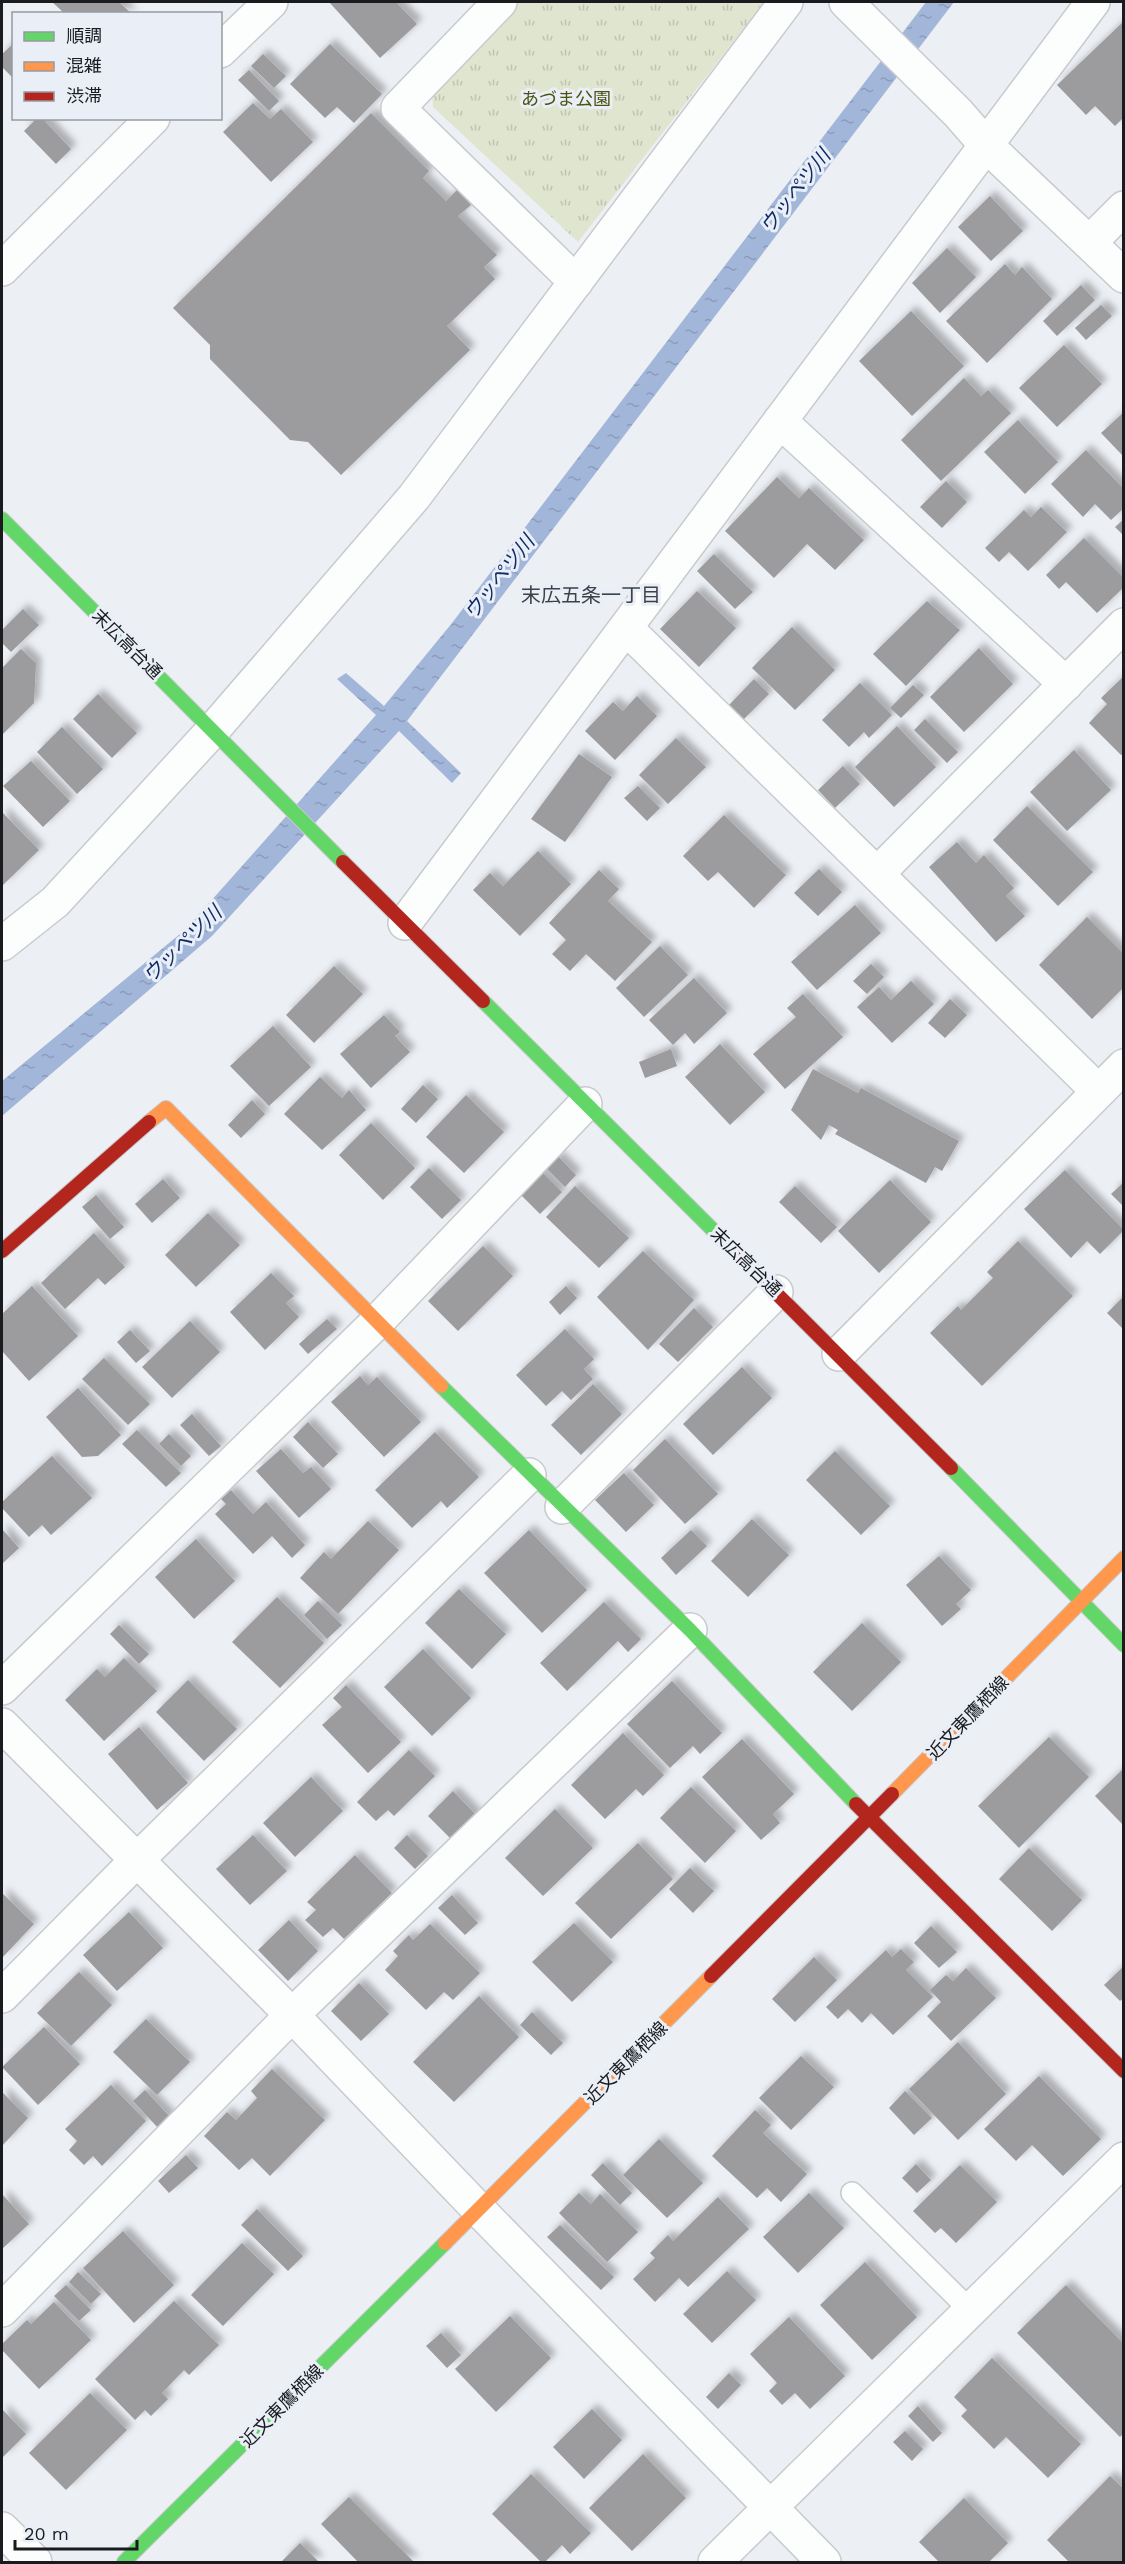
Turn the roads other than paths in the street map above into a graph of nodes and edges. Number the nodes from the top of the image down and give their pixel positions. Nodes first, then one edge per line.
1 (271, 2) edge
2 (500, 2) edge
3 (786, 2) edge
4 (846, 2) edge
5 (1093, 2) edge
6 (222, 49) edge
7 (151, 120) edge
8 (985, 144) junction
9 (1124, 208) edge
10 (1090, 242) junction
11 (2, 269) edge
12 (1124, 276) edge
13 (576, 282) junction
14 (780, 421) junction
15 (2, 519) edge
16 (1124, 626) edge
17 (626, 628) junction
18 (1066, 684) junction
19 (213, 730) junction
20 (877, 874) junction
21 (405, 923) junction
22 (2, 944) edge
23 (1124, 1066) edge
24 (1098, 1091) junction
25 (585, 1104) junction
26 (2, 1251) edge
27 (777, 1292) junction
28 (376, 1323) junction
29 (839, 1354) junction
30 (529, 1475) junction
31 (562, 1507) junction
32 (1124, 1558) edge
33 (1081, 1602) junction
34 (690, 1630) junction
35 (1124, 1645) edge
36 (2, 1688) edge
37 (2, 1725) edge
38 (869, 1818) junction
39 (136, 1860) junction
40 (2, 1996) edge
41 (292, 2015) junction
42 (1124, 2071) edge
43 (1124, 2159) edge
44 (852, 2193) dead end
45 (480, 2211) junction
46 (2, 2310) edge
47 (970, 2310) junction
48 (769, 2508) junction
49 (2, 2529) edge
50 (35, 2562) edge
51 (124, 2562) edge
52 (715, 2562) edge
53 (824, 2562) edge

1 - 6 street
2 - 13 street
3 - 13 street
4 - 8 street
5 - 8 street
7 - 11 street
8 - 10 street
8 - 14 street
9 - 10 street
10 - 12 street
13 - 19 street
14 - 17 street
14 - 18 street
15 - 19 street, 末広高台通
16 - 18 street
17 - 20 street
17 - 21 street
18 - 20 street
19 - 21 street, 末広高台通
19 - 22 street
20 - 24 street
21 - 25 street, 末広高台通
23 - 24 street
24 - 29 street
25 - 27 street, 末広高台通
25 - 28 street
26 - 28 street
27 - 29 street, 末広高台通
27 - 31 street
28 - 30 street
28 - 36 street
29 - 33 street, 末広高台通
30 - 31 street
30 - 39 street
31 - 34 street
32 - 33 street, 近文東鷹栖線
33 - 35 street, 末広高台通
33 - 38 street, 近文東鷹栖線
34 - 38 street
34 - 41 street
37 - 39 street
38 - 42 street
38 - 45 street, 近文東鷹栖線
39 - 40 street
39 - 41 street
41 - 45 street
41 - 46 street
43 - 47 street
44 - 47 lane
45 - 48 street
45 - 51 street, 近文東鷹栖線
47 - 48 street
48 - 52 street
48 - 53 street
49 - 50 street

